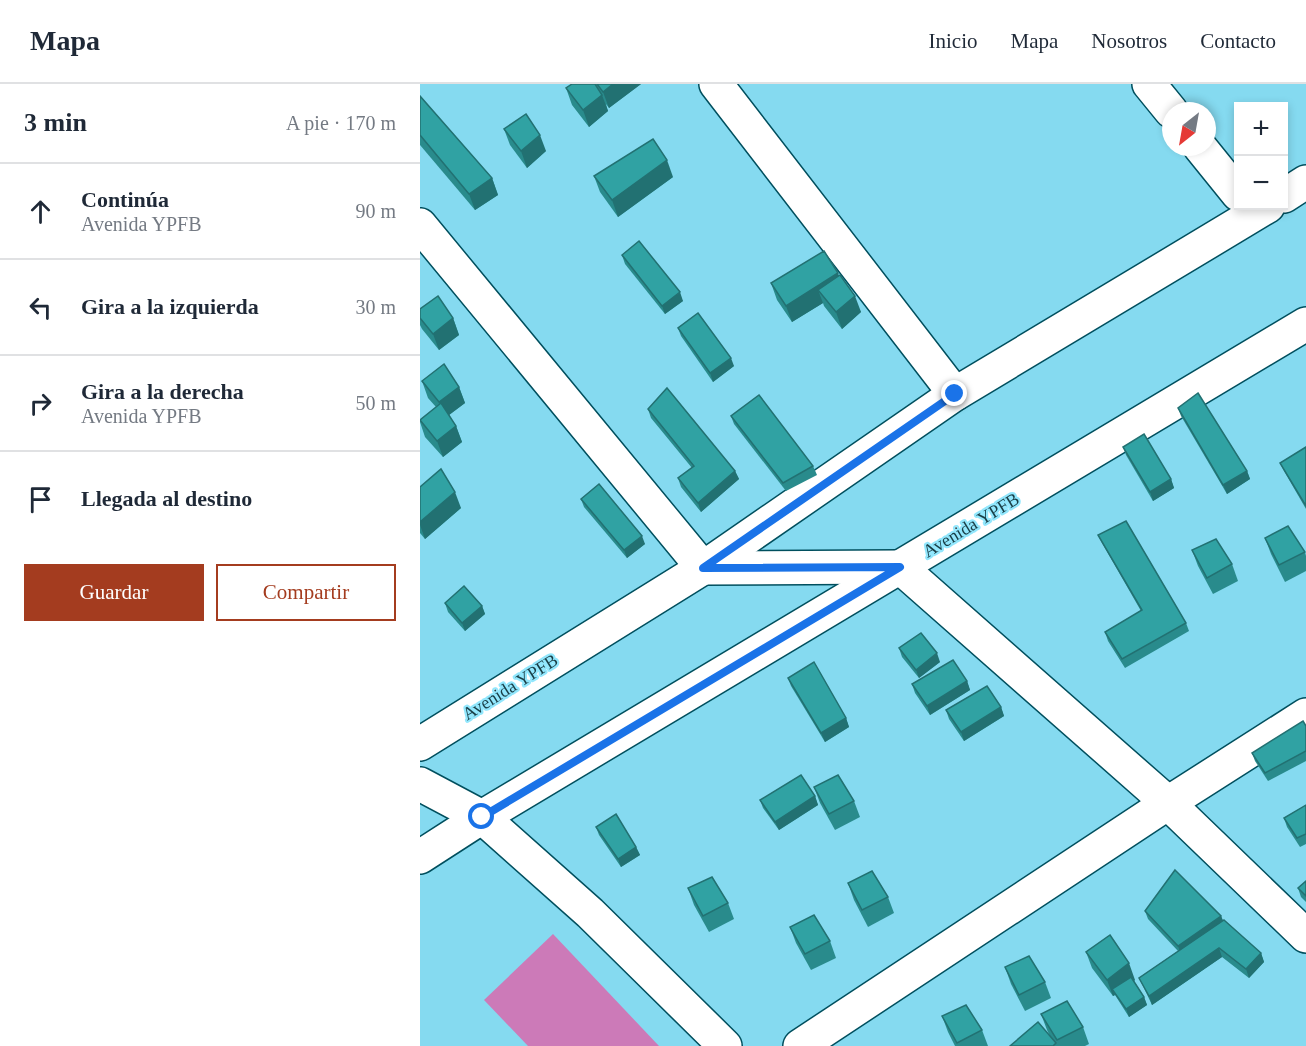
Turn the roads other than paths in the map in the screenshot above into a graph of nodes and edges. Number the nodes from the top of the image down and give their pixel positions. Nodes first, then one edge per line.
1 (716, 84) edge
2 (1149, 84) edge
3 (1164, 102) edge
4 (1208, 156) edge
5 (1306, 182) edge
6 (1234, 185) edge
7 (1288, 193) edge
8 (1244, 210) edge
9 (420, 225) edge
10 (1306, 324) edge
11 (955, 394) junction
12 (900, 567) junction
13 (703, 568) junction
14 (1306, 714) edge
15 (420, 744) edge
16 (420, 784) edge
17 (1168, 803) junction
18 (482, 817) junction
19 (420, 857) edge
20 (1306, 936) edge
21 (725, 1046) edge
22 (800, 1046) edge

1 - 11 street
2 - 3 street
4 - 6 street
5 - 7 street
8 - 11 street, Avenida YPFB
9 - 13 street
10 - 12 street, Avenida YPFB
11 - 13 street, Avenida YPFB
12 - 13 street
12 - 17 street
12 - 18 street, Avenida YPFB
13 - 15 street, Avenida YPFB
14 - 17 street
16 - 18 street
17 - 20 street
17 - 22 street
18 - 19 street, Avenida YPFB
18 - 21 street

